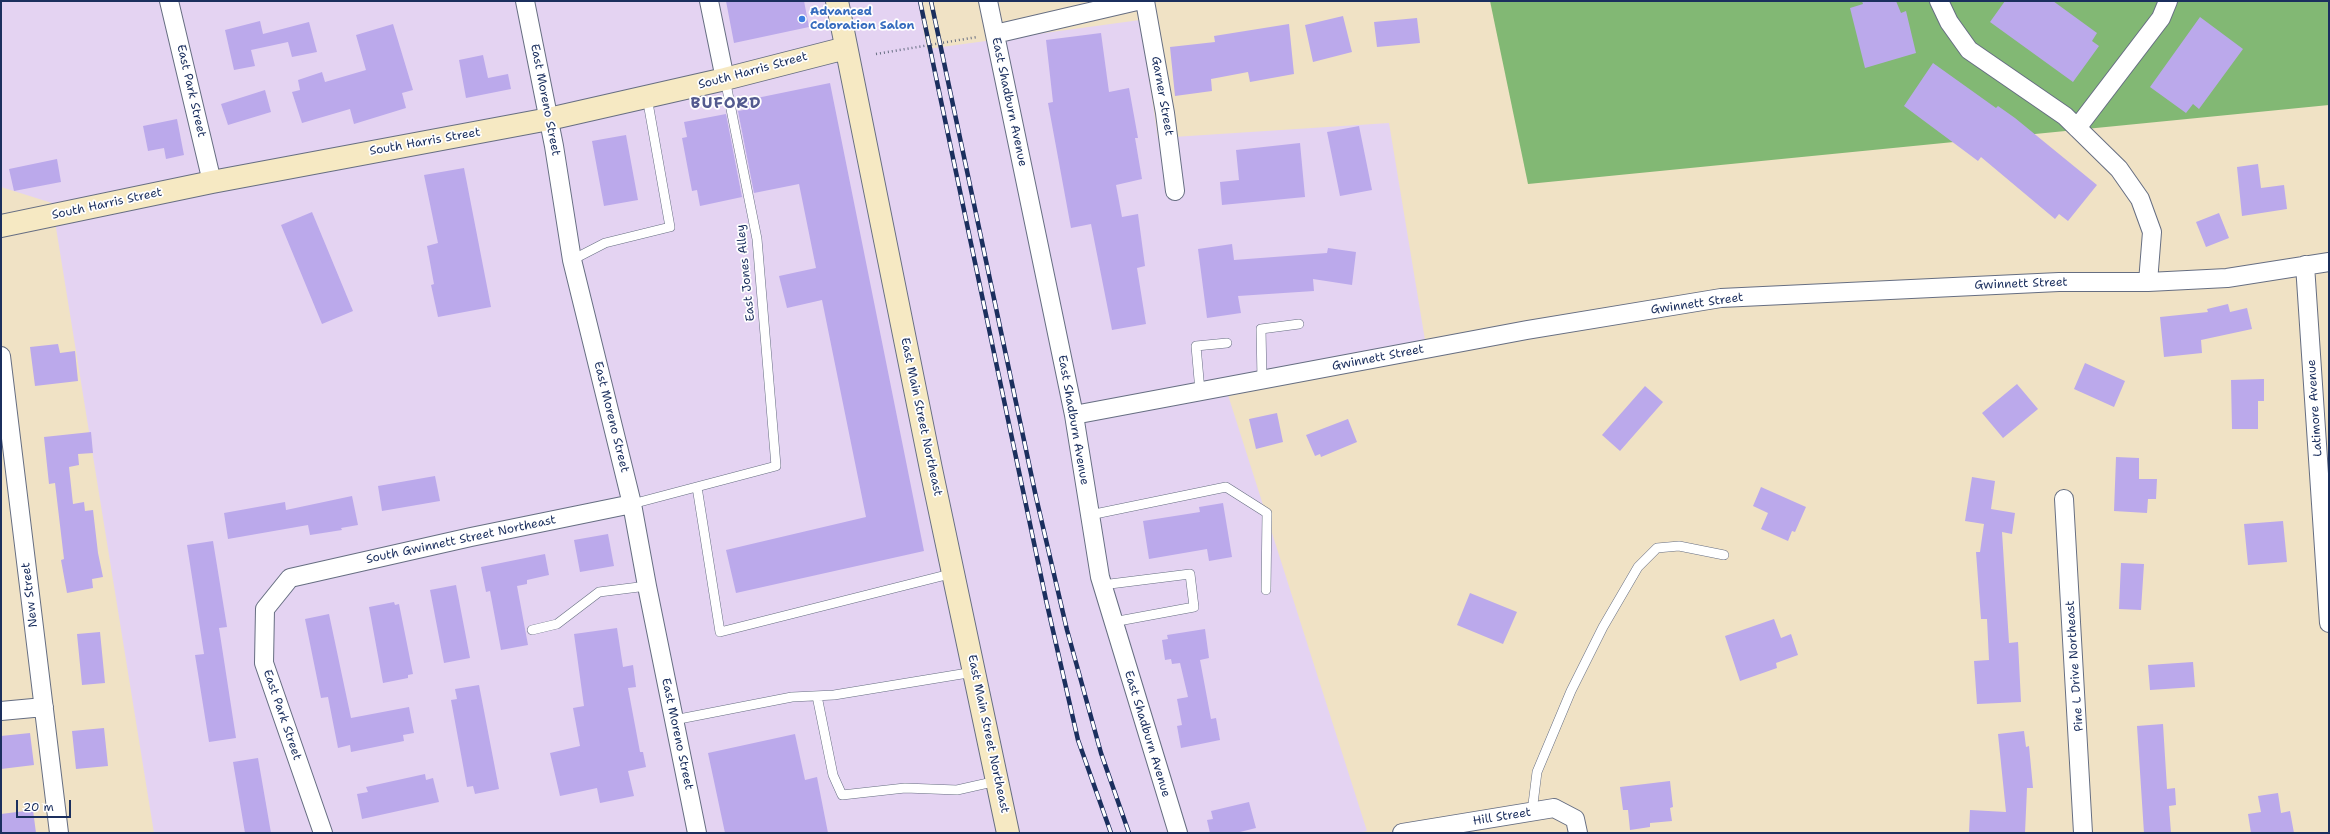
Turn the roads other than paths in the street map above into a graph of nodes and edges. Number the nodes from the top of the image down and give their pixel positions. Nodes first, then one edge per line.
1 (170, 1) edge
2 (525, 1) edge
3 (709, 1) edge
4 (837, 1) edge
5 (988, 1) edge
6 (1137, 1) edge
7 (1145, 1) edge
8 (1939, 1) edge
9 (2168, 1) edge
10 (995, 34) junction
11 (846, 48) junction
12 (726, 79) junction
13 (647, 97) junction
14 (549, 119) junction
15 (2077, 128) junction
16 (212, 182) junction
17 (1176, 191) dead end
18 (1, 226) edge
19 (572, 260) junction
20 (2329, 262) edge
21 (2305, 265) junction
22 (2148, 282) junction
23 (1299, 324) dead end
24 (1227, 343) dead end
25 (1, 357) edge
26 (1262, 380) junction
27 (1200, 391) junction
28 (1074, 415) junction
29 (697, 487) junction
30 (2064, 499) dead end
31 (632, 504) junction
32 (1090, 515) junction
33 (1724, 555) dead end
34 (954, 573) junction
35 (290, 578) joint
36 (2328, 578) edge
37 (1102, 585) junction
38 (646, 586) junction
39 (1266, 590) dead end
40 (1113, 622) junction
41 (2329, 623) edge
42 (532, 630) dead end
43 (975, 672) junction
44 (818, 696) junction
45 (44, 707) junction
46 (1, 712) edge
47 (674, 720) junction
48 (997, 781) junction
49 (1532, 812) junction
50 (59, 833) edge
51 (323, 833) edge
52 (697, 833) edge
53 (1008, 833) edge
54 (1178, 833) edge
55 (1402, 833) edge
56 (1578, 833) edge
57 (2083, 833) edge

1 - 16 street, East Park Street
2 - 14 street, East Moreno Street
3 - 12 street
4 - 11 street, East Main Street Northeast
5 - 10 street, East Shadburn Avenue
6 - 10 street
7 - 17 street, Garner Street
8 - 15 street
9 - 15 street
10 - 28 street, East Shadburn Avenue
11 - 12 street, South Harris Street
11 - 34 street, East Main Street Northeast
12 - 13 street, South Harris Street
12 - 29 lane, East Jones Alley
13 - 14 street, South Harris Street
13 - 19 lane
14 - 16 street, South Harris Street
14 - 19 street, East Moreno Street
15 - 22 street
16 - 18 street, South Harris Street
19 - 31 street, East Moreno Street
20 - 21 street, Gwinnett Street
21 - 22 street, Gwinnett Street
21 - 36 street, Latimore Avenue
22 - 26 street, Gwinnett Street
23 - 26 lane
24 - 27 lane
25 - 45 street, New Street
26 - 27 street, Gwinnett Street
27 - 28 street, Gwinnett Street
28 - 32 street, East Shadburn Avenue
29 - 31 lane
29 - 34 lane
30 - 57 street, Pine L Drive Northeast
31 - 35 street, South Gwinnett Street Northeast
31 - 38 street, East Moreno Street
32 - 37 street, East Shadburn Avenue
32 - 39 lane
33 - 49 lane
34 - 43 street, East Main Street Northeast
35 - 51 street, East Park Street
36 - 41 street, Latimore Avenue
37 - 40 street, East Shadburn Avenue
37 - 40 lane
38 - 42 lane
38 - 47 street, East Moreno Street
40 - 54 street, East Shadburn Avenue
43 - 44 lane
43 - 48 street, East Main Street Northeast
44 - 47 lane
44 - 48 lane
45 - 46 street
45 - 50 street, New Street
47 - 52 street, East Moreno Street
48 - 53 street, East Main Street Northeast
49 - 55 street, Hill Street
49 - 56 street, Hill Street

